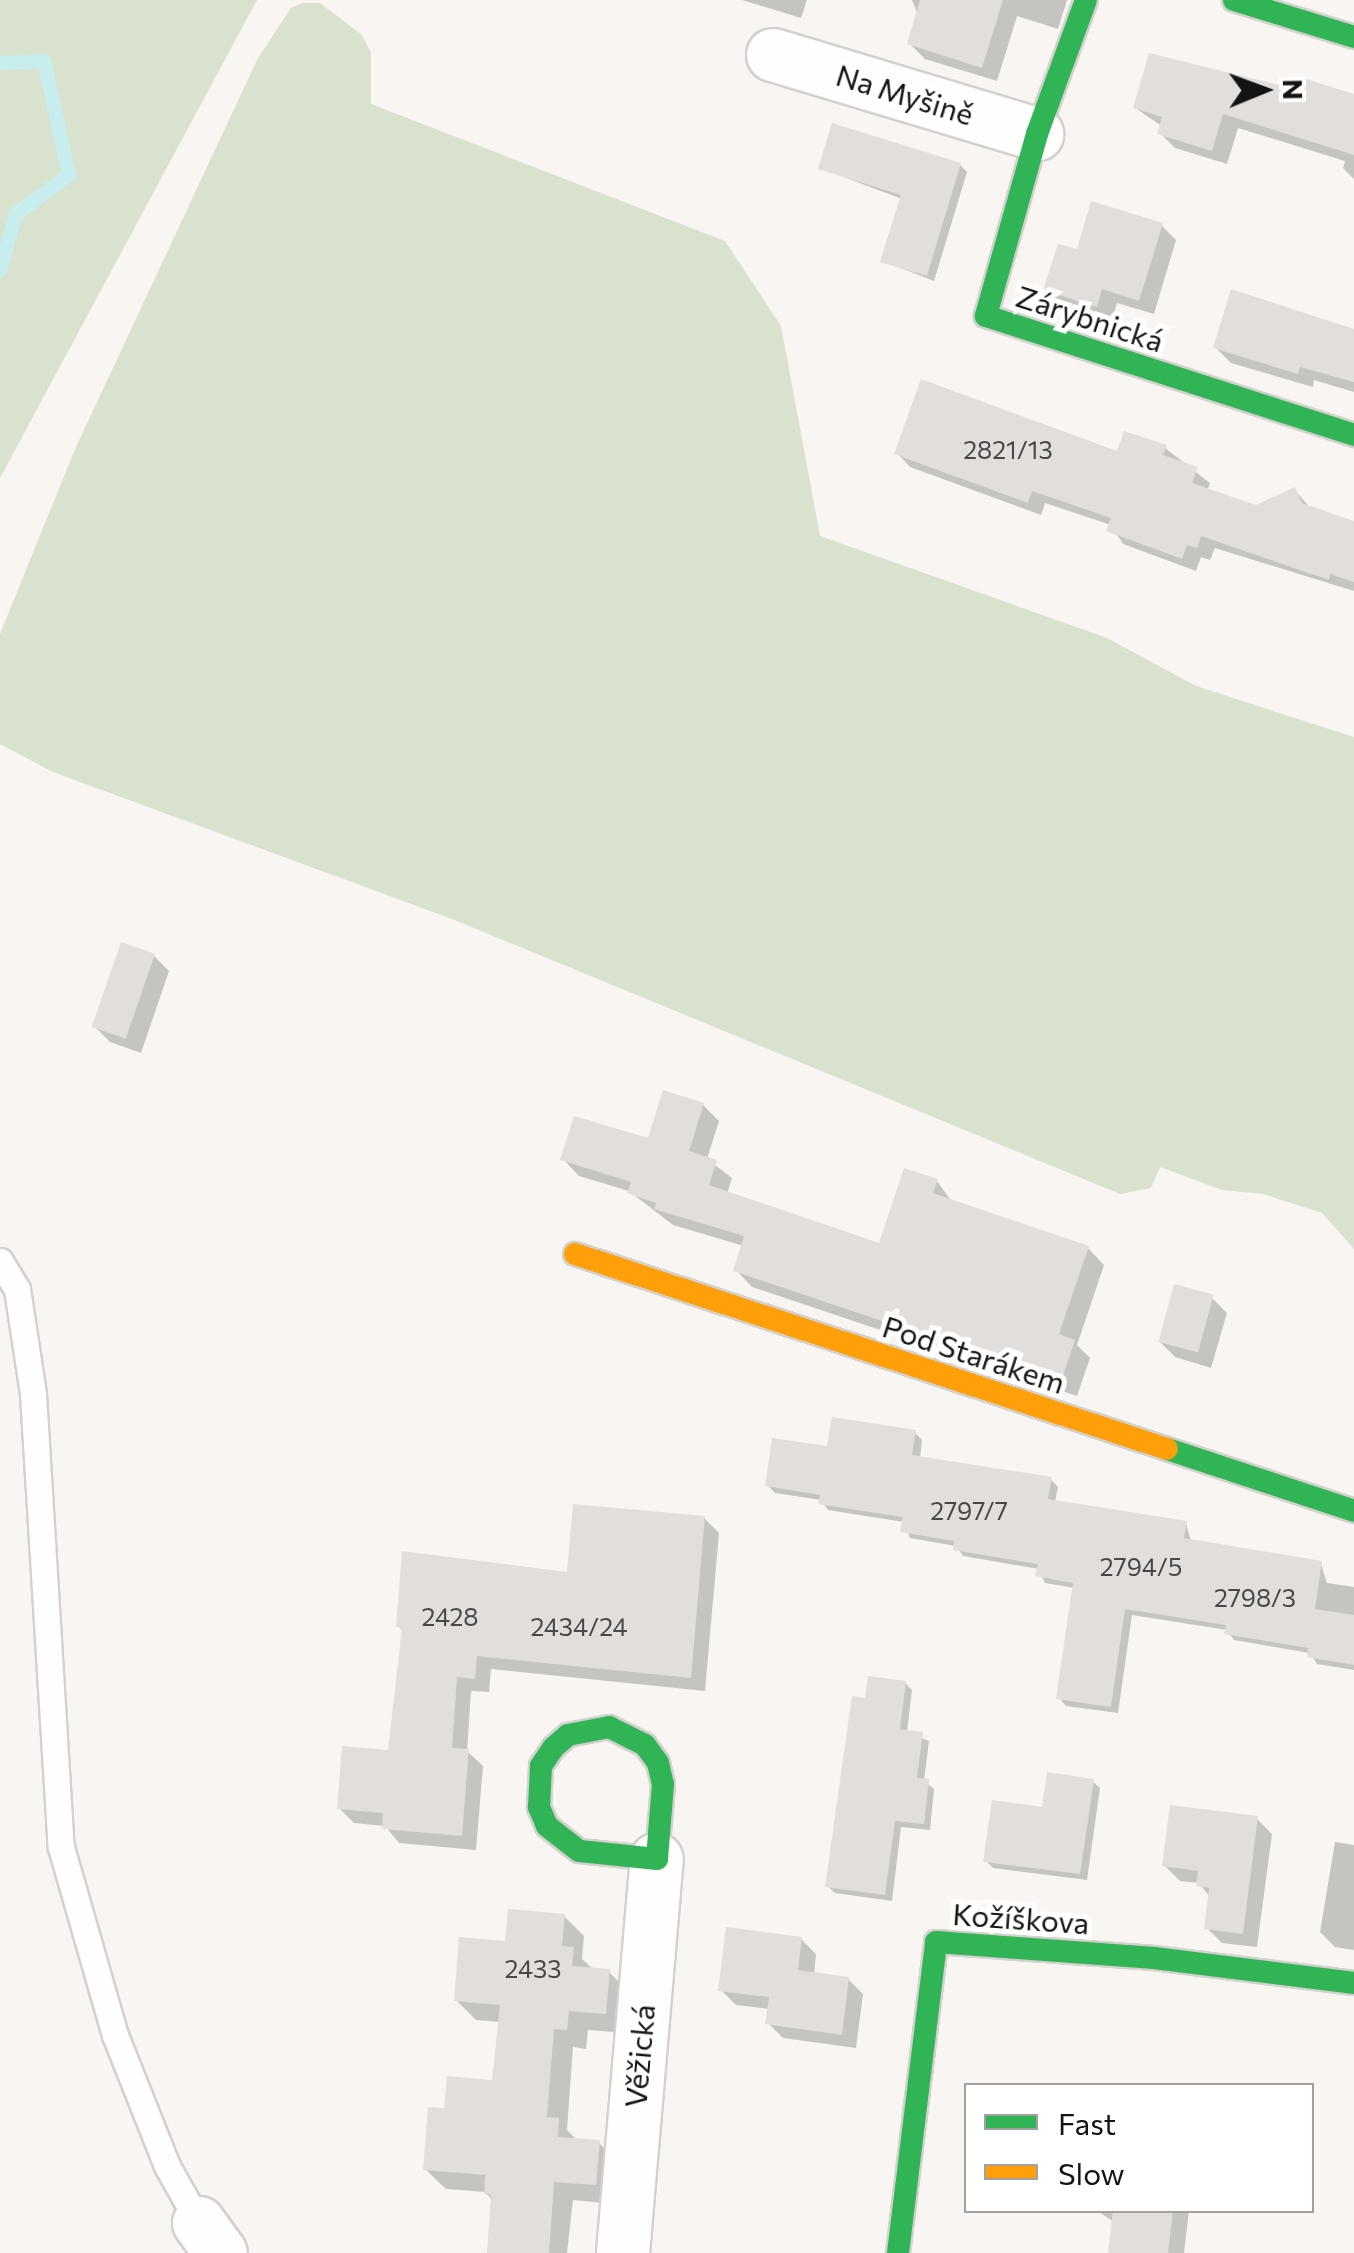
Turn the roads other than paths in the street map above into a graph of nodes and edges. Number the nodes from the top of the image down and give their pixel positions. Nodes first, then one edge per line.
1 (1086, 0) edge
2 (1234, 0) edge
3 (1354, 38) edge
4 (772, 55) dead end
5 (1037, 134) junction
6 (1354, 435) edge
7 (575, 1254) dead end
8 (0, 1261) edge
9 (1354, 1511) edge
10 (657, 1859) junction
11 (1354, 1983) edge
12 (210, 2238) edge
13 (624, 2253) edge
14 (898, 2253) edge

1 - 5 street
2 - 3 street
4 - 5 street, Na Myšině
5 - 6 street, Zárybnická
7 - 9 street, Pod Starákem
8 - 12 lane
10 - 10 street, Věžická
10 - 13 street, Věžická
11 - 14 street, Kožíškova

